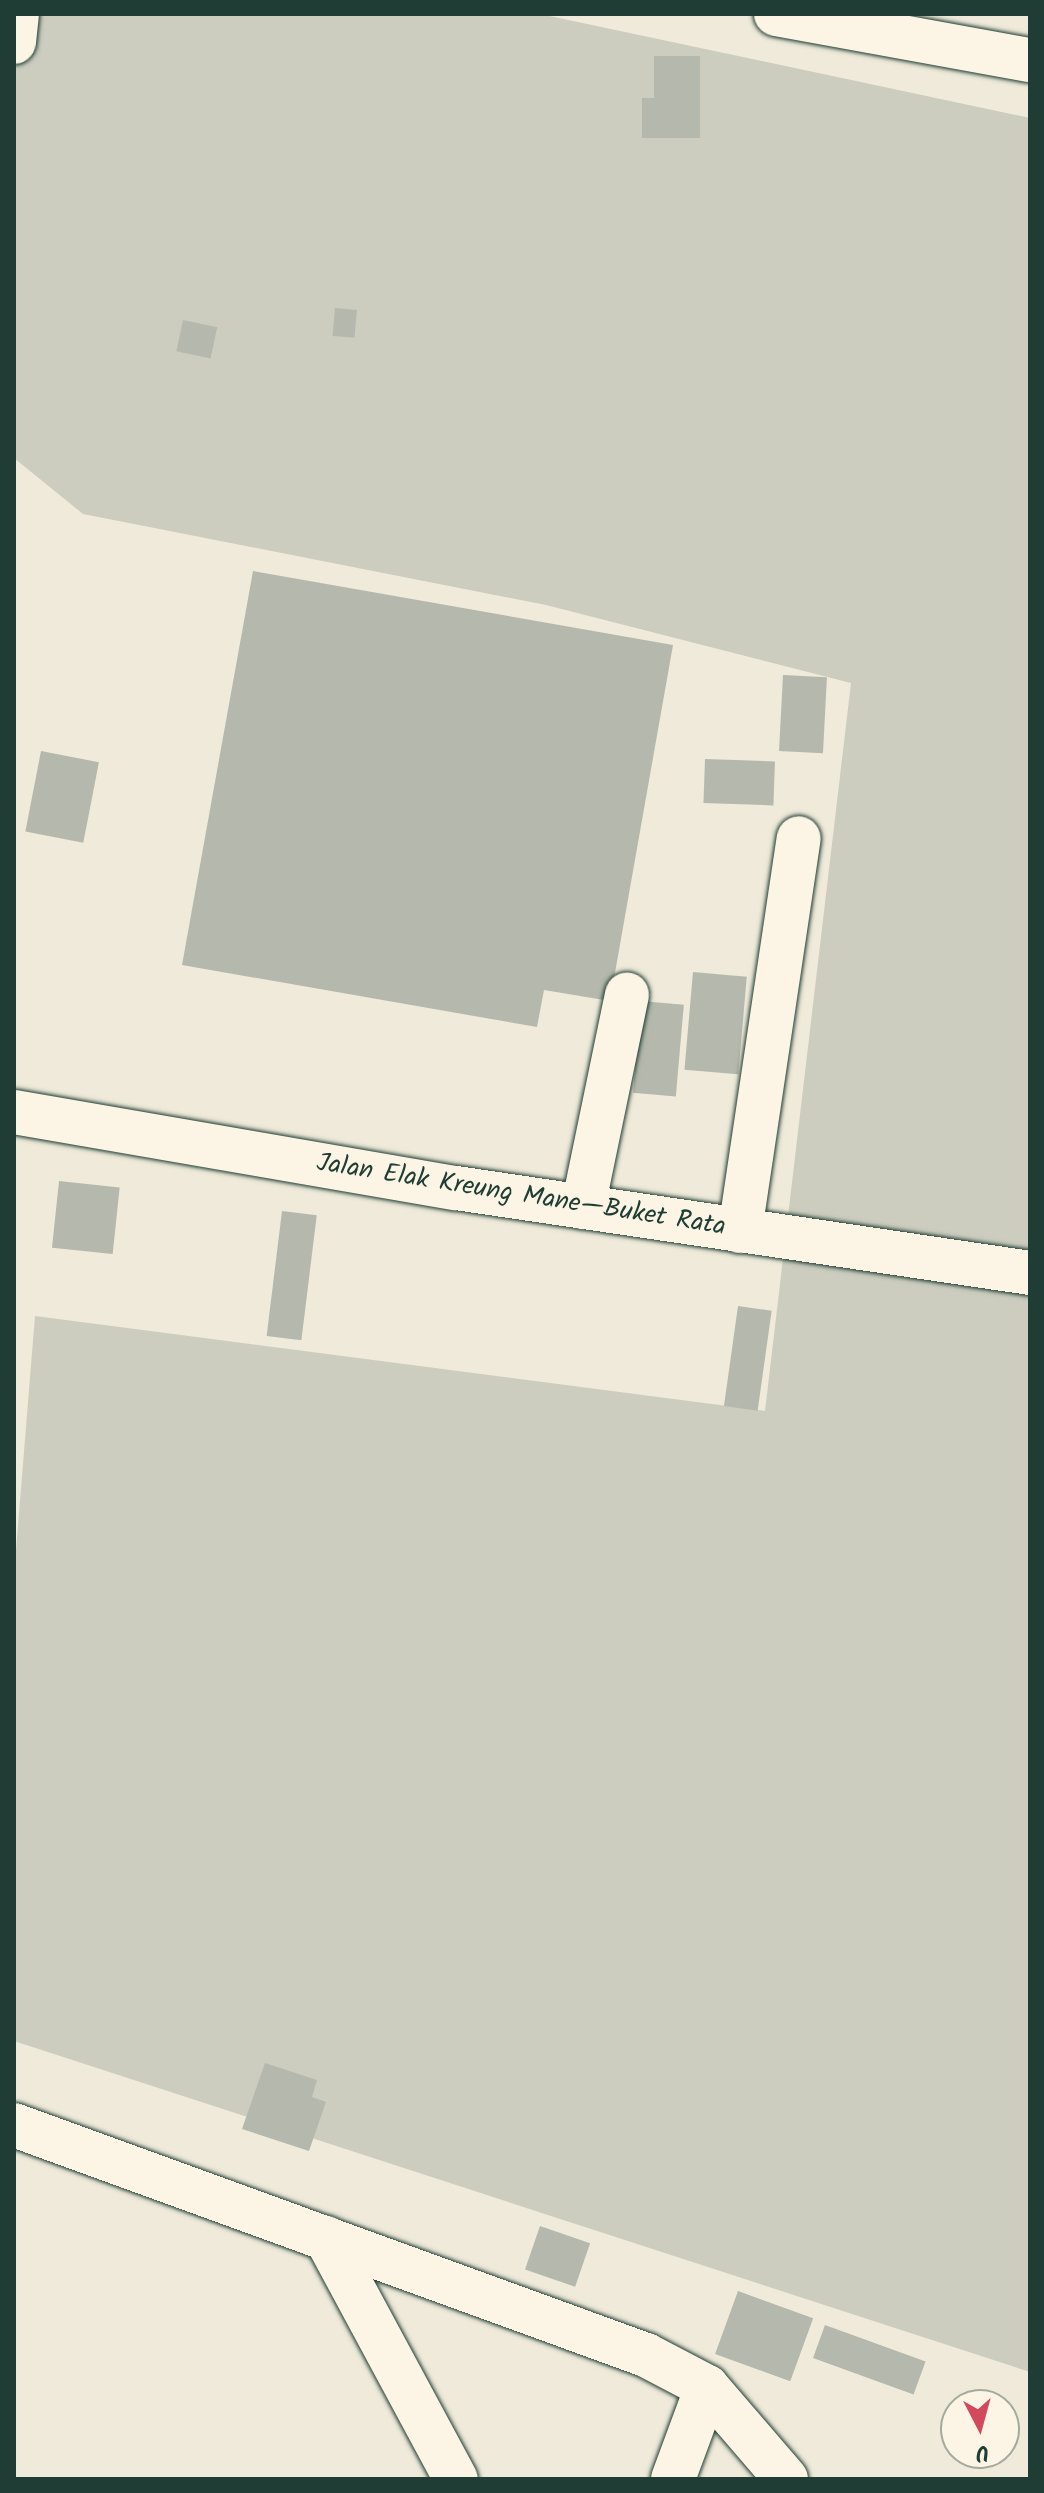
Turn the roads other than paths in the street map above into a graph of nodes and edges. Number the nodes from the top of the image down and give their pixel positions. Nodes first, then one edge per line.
1 (17, 14) edge
2 (776, 14) edge
3 (14, 42) edge
4 (1030, 60) edge
5 (799, 838) dead end
6 (627, 995) dead end
7 (14, 1112) edge
8 (583, 1207) junction
9 (740, 1231) junction
10 (1030, 1273) edge
11 (14, 2125) edge
12 (326, 2238) junction
13 (707, 2387) junction
14 (456, 2479) edge
15 (673, 2479) edge
16 (786, 2479) edge

1 - 3 main road
2 - 4 main road
5 - 9 main road
6 - 8 main road
7 - 8 main road, Jalan Elak Kreung Mane—Buket Rata
8 - 9 main road, Jalan Elak Kreung Mane—Buket Rata
9 - 10 main road, Jalan Elak Kreung Mane—Buket Rata
11 - 12 main road
12 - 13 main road
12 - 14 main road
13 - 15 main road
13 - 16 main road

